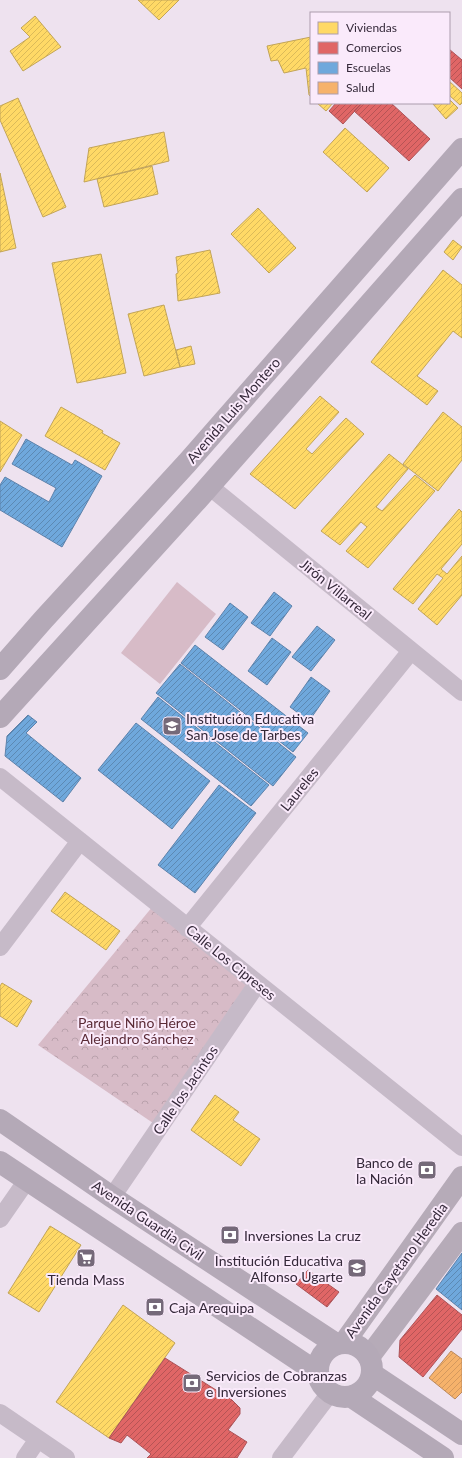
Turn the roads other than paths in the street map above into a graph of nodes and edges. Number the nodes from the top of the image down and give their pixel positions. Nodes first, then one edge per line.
1 (462, 149) edge
2 (462, 199) edge
3 (209, 486) junction
4 (411, 651) junction
5 (0, 669) edge
6 (462, 692) edge
7 (0, 717) edge
8 (0, 777) edge
9 (80, 841) junction
10 (187, 928) junction
11 (0, 947) edge
12 (257, 984) junction
13 (0, 1120) edge
14 (462, 1147) edge
15 (0, 1162) edge
16 (462, 1177) edge
17 (27, 1180) junction
18 (112, 1197) junction
19 (0, 1219) edge
20 (462, 1233) edge
21 (222, 1269) junction
22 (205, 1298) junction
23 (340, 1344) junction
24 (371, 1366) junction
25 (318, 1373) junction
26 (330, 1393) junction
27 (352, 1397) junction
28 (0, 1413) edge
29 (462, 1434) edge
30 (38, 1440) junction
31 (25, 1458) edge
32 (66, 1458) edge
33 (281, 1458) edge
34 (443, 1458) edge

1 - 5 main road, Avenida Luis Montero
2 - 3 main road
3 - 4 street, Jirón Villarreal
3 - 7 main road
4 - 6 street, Jirón Villarreal
4 - 10 street, Laureles
8 - 9 street, Calle Los Cipreses
9 - 10 street, Calle Los Cipreses
9 - 11 street
10 - 12 street, Calle Los Cipreses
12 - 14 street, Calle Los Cipreses
12 - 18 street, Calle los Jacintos
13 - 18 main road, Avenida Guardia Civil
15 - 17 main road
16 - 23 main road, Avenida Cayetano Heredia
17 - 19 street
17 - 22 main road
18 - 21 main road, Avenida Guardia Civil
20 - 24 main road
21 - 22 main road
21 - 23 main road, Avenida Guardia Civil
22 - 25 main road
23 - 24 main road
23 - 25 main road
24 - 27 main road
24 - 29 main road
25 - 26 main road
26 - 27 main road
26 - 33 street
27 - 34 main road
28 - 30 street
30 - 31 street
30 - 32 street

